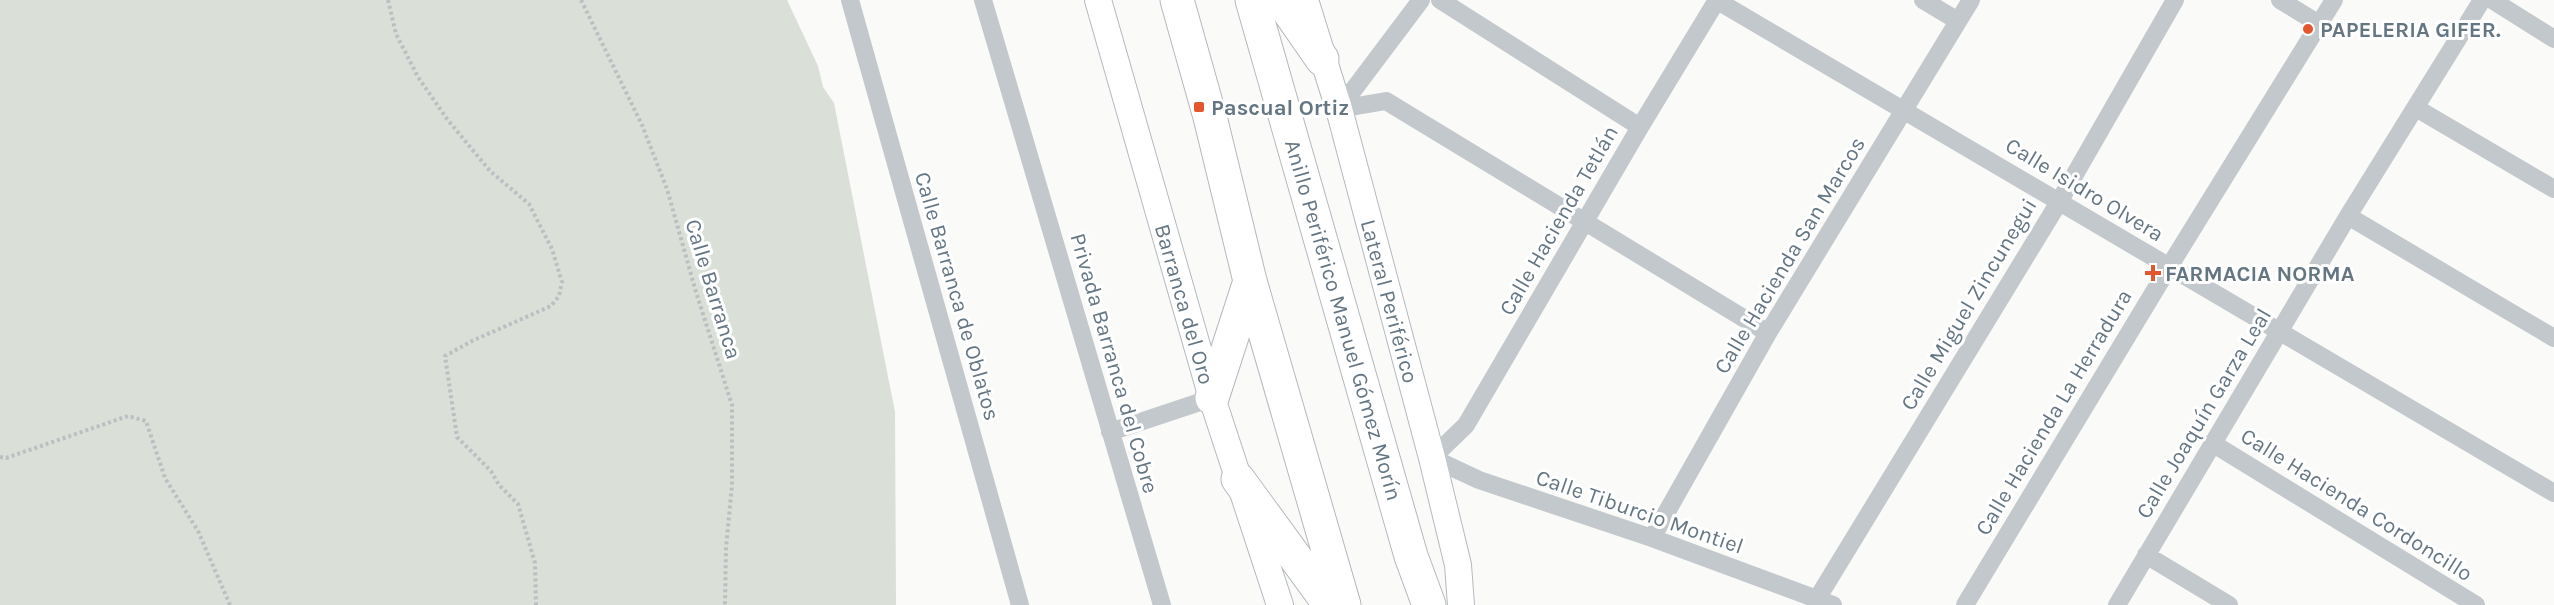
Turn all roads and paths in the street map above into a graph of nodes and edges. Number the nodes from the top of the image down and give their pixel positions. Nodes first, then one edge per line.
1 (388, 0) edge
2 (581, 0) edge
3 (850, 0) edge
4 (983, 0) edge
5 (1098, 0) edge
6 (1177, 0) edge
7 (1252, 0) edge
8 (1281, 0) edge
9 (1305, 0) edge
10 (1420, 0) edge
11 (1440, 0) edge
12 (1717, 0) edge
13 (1923, 0) edge
14 (1971, 0) edge
15 (2175, 0) edge
16 (2280, 0) edge
17 (2334, 0) edge
18 (2482, 0) edge
19 (2492, 0) edge
20 (1958, 21) junction
21 (2319, 24) junction
22 (2554, 39) edge
23 (1322, 59) junction
24 (2416, 108) junction
25 (1339, 109) junction
26 (1905, 110) junction
27 (1640, 127) junction
28 (2554, 189) edge
29 (2058, 202) junction
30 (2348, 216) junction
31 (1586, 223) junction
32 (2169, 267) junction
33 (1250, 281) junction
34 (2280, 332) junction
35 (1768, 333) junction
36 (2554, 338) edge
37 (1212, 398) junction
38 (1110, 432) junction
39 (2212, 443) junction
40 (0, 458) edge
41 (1432, 458) junction
42 (1238, 479) junction
43 (2554, 493) edge
44 (1652, 538) junction
45 (2146, 555) junction
46 (1825, 602) edge
47 (230, 605) edge
48 (536, 605) edge
49 (725, 605) edge
50 (1020, 605) edge
51 (1162, 605) edge
52 (1280, 605) edge
53 (1330, 605) edge
54 (1344, 605) edge
55 (1429, 605) edge
56 (1461, 605) edge
57 (1965, 605) edge
58 (2117, 605) edge
59 (2229, 605) edge
60 (2476, 605) edge

1 - 48 path
2 - 49 path, Calle Barranca
3 - 50 street, Calle Barranca de Oblatos
4 - 38 street, Privada Barranca del Cobre
5 - 37 street, Barranca del Oro
6 - 33 highway
7 - 55 highway, Anillo Periférico Manuel Gómez Morín
8 - 23 highway
9 - 23 street, Lateral Periférico
10 - 25 street
11 - 27 street
12 - 26 street, Calle Isidro Olvera
12 - 27 street, Calle Hacienda Tetlán
13 - 20 street
14 - 20 street, Calle Hacienda San Marcos
15 - 29 street, Calle Miguel Zincunegui
16 - 21 street
17 - 21 street, Calle Hacienda La Herradura
18 - 24 street, Calle Joaquín Garza Leal
19 - 22 street
20 - 26 street, Calle Hacienda San Marcos
21 - 32 street, Calle Hacienda La Herradura
23 - 25 street, Lateral Periférico
24 - 28 street
24 - 30 street, Calle Joaquín Garza Leal
25 - 31 street
25 - 41 street, Lateral Periférico
26 - 29 street, Calle Isidro Olvera
26 - 35 street, Calle Hacienda San Marcos
27 - 31 street, Calle Hacienda Tetlán
29 - 32 street, Calle Isidro Olvera
29 - 46 street, Calle Miguel Zincunegui
30 - 34 street, Calle Joaquín Garza Leal
30 - 36 street
31 - 35 street
31 - 41 street, Calle Hacienda Tetlán
32 - 34 street, Calle Isidro Olvera
32 - 57 street, Calle Hacienda La Herradura
33 - 37 highway
33 - 54 highway
34 - 39 street, Calle Joaquín Garza Leal
34 - 43 street, Calle Isidro Olvera
35 - 44 street, Calle Hacienda San Marcos
37 - 38 street
37 - 42 street, Barranca del Oro
38 - 51 street, Privada Barranca del Cobre
39 - 45 street, Calle Joaquín Garza Leal
39 - 60 street, Calle Hacienda Cordoncillo
40 - 47 path
41 - 44 street, Calle Tiburcio Montiel
41 - 56 street, Lateral Periférico
42 - 52 street, Barranca del Oro
42 - 53 highway
44 - 46 street, Calle Tiburcio Montiel
45 - 58 street, Calle Joaquín Garza Leal
45 - 59 street

